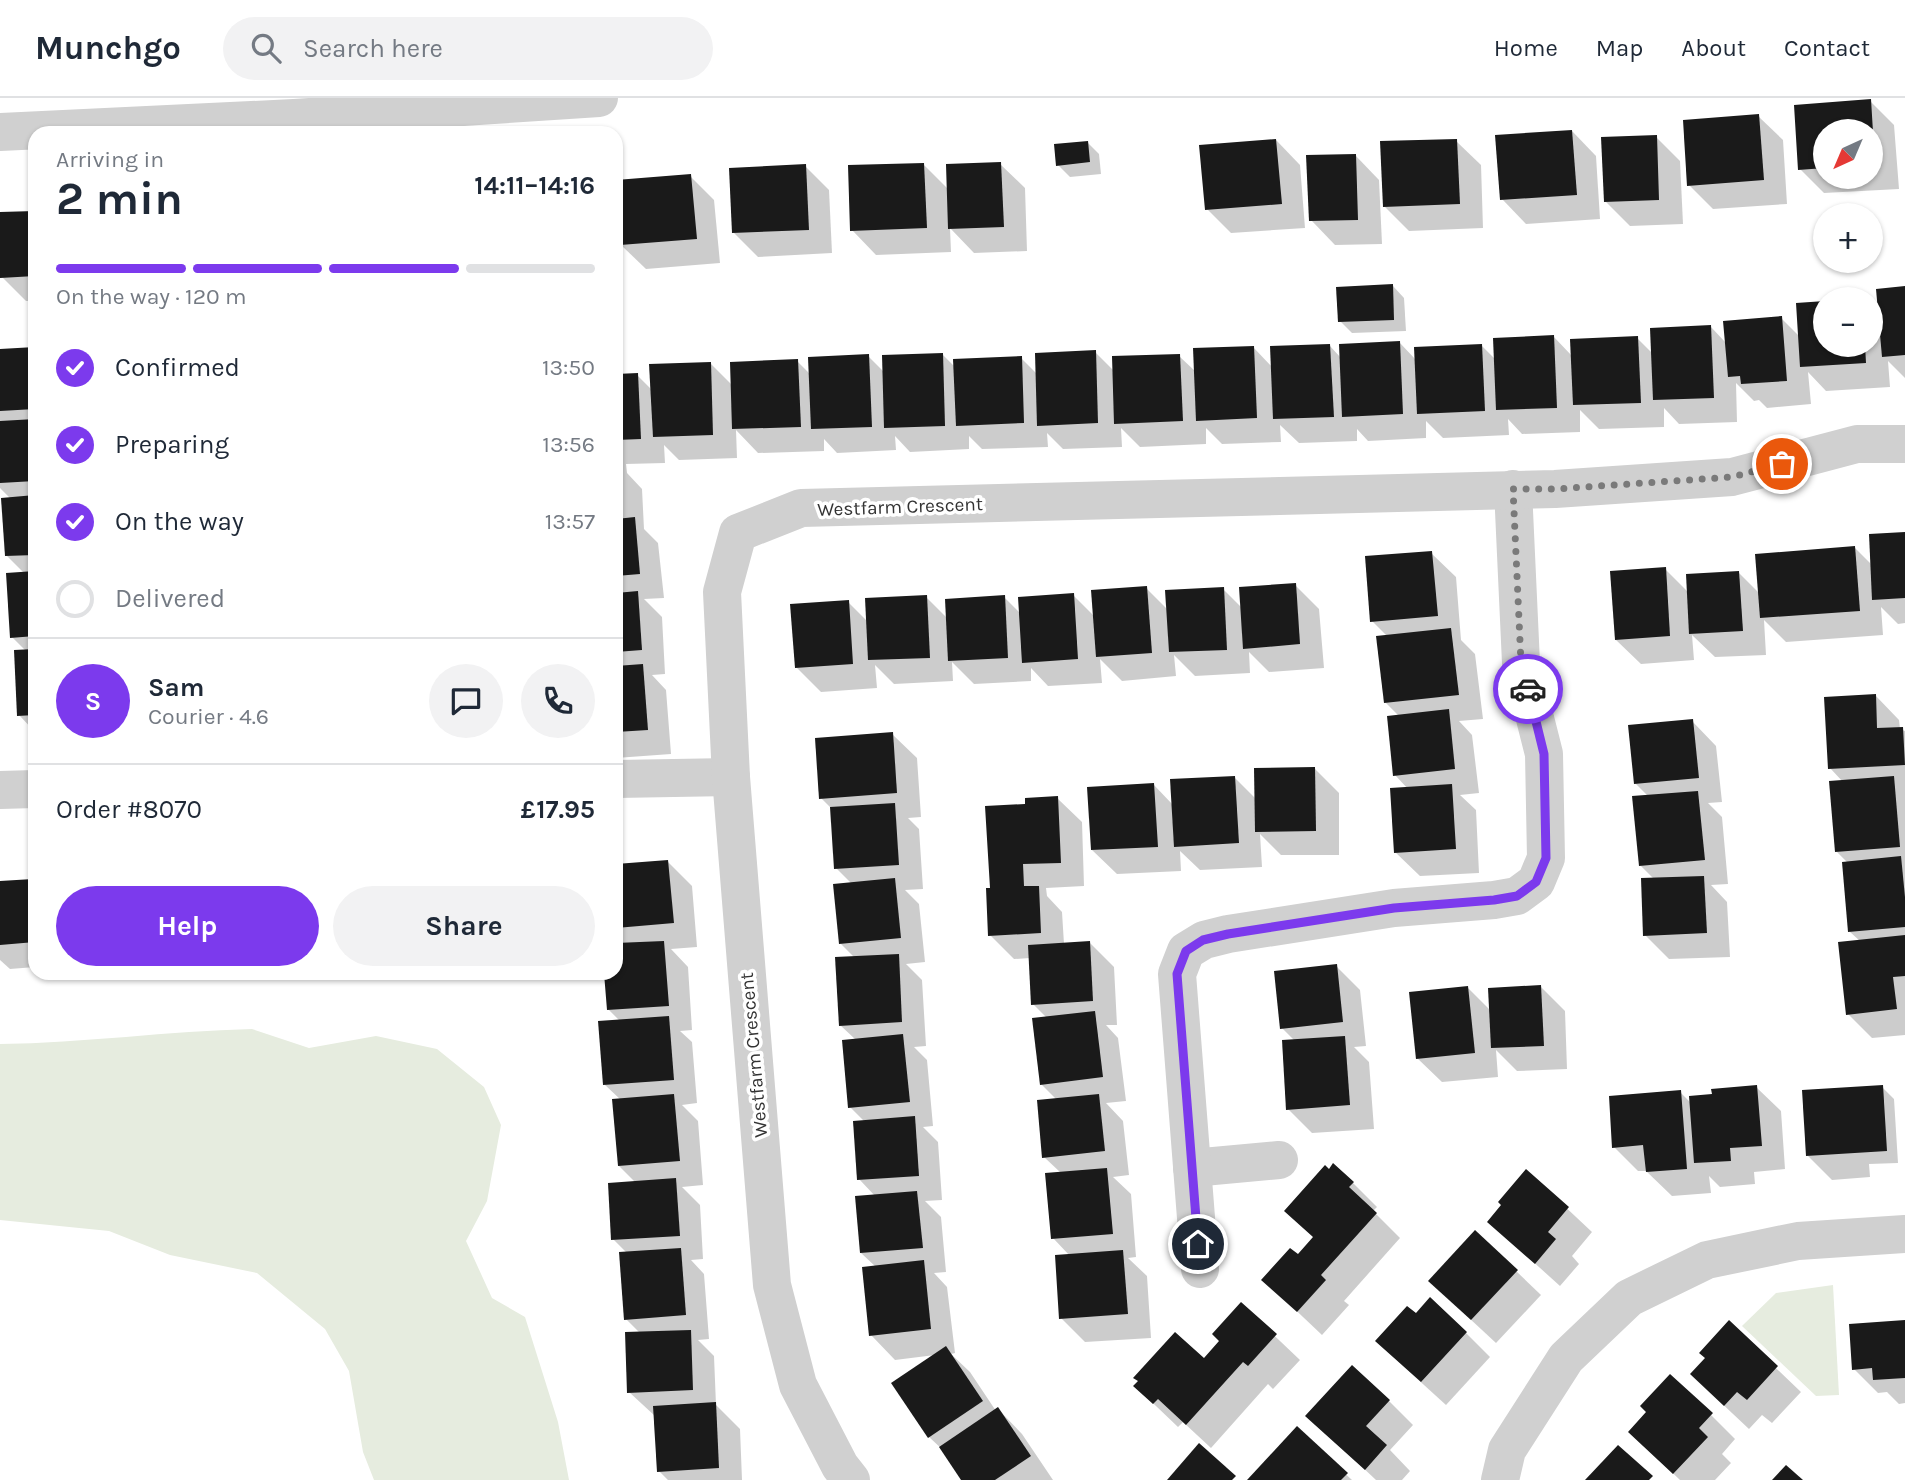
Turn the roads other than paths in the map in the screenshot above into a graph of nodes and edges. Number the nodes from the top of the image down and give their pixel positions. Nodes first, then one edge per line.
1 (599, 98) edge
2 (295, 125) edge
3 (253, 126) edge
4 (28, 131) edge
5 (0, 132) edge
6 (1905, 444) edge
7 (1513, 489) junction
8 (731, 777) junction
9 (623, 779) edge
10 (28, 789) edge
11 (0, 790) edge
12 (1279, 1160) dead end
13 (1192, 1168) junction
14 (1905, 1234) edge
15 (1200, 1269) dead end
16 (850, 1480) edge
17 (1500, 1480) edge

1 - 2 street
2 - 3 street
4 - 5 street
6 - 7 street, Westfarm Crescent
7 - 8 street, Westfarm Crescent
7 - 13 street
8 - 9 street
8 - 16 street, Westfarm Crescent
10 - 11 street
12 - 13 street
13 - 15 street
14 - 17 street

